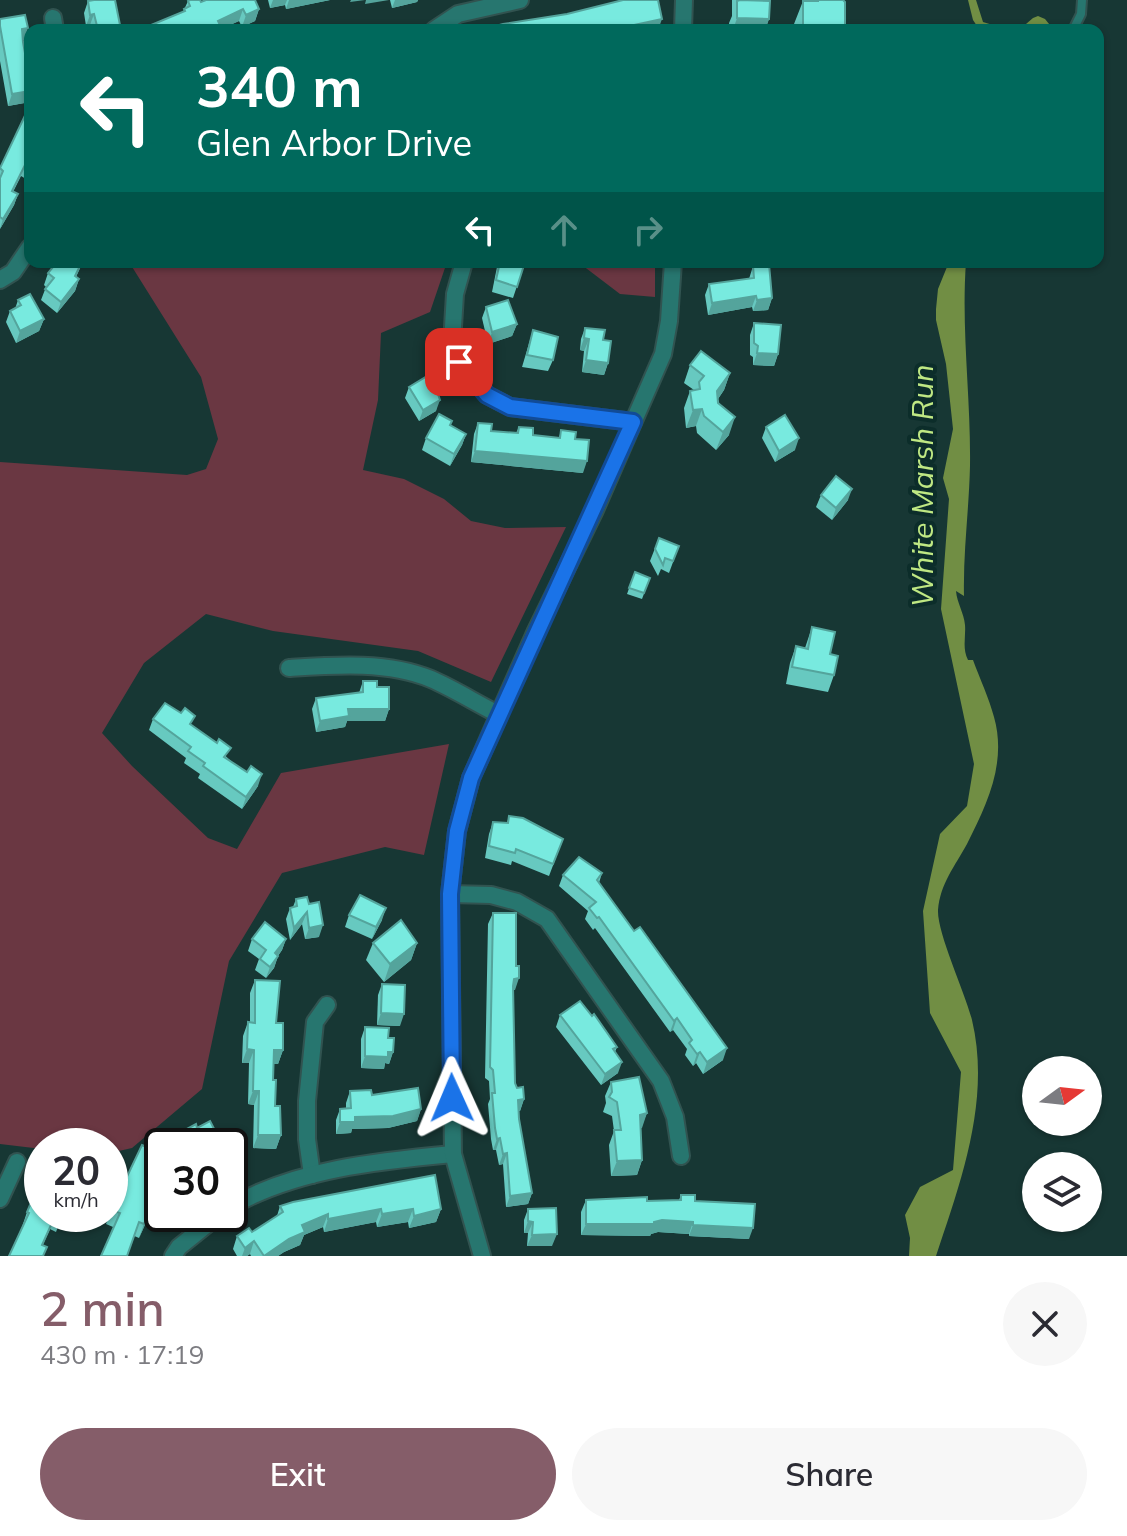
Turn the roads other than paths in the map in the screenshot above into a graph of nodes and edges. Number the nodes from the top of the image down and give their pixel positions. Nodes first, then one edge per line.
1 (520, 0) edge
2 (684, 0) edge
3 (1082, 0) edge
4 (443, 24) edge
5 (683, 24) edge
6 (1078, 24) edge
7 (24, 256) edge
8 (462, 268) edge
9 (673, 268) edge
10 (0, 280) edge
11 (633, 422) junction
12 (289, 668) dead end
13 (498, 714) junction
14 (450, 894) junction
15 (327, 1005) dead end
16 (453, 1154) junction
17 (681, 1156) dead end
18 (17, 1162) dead end
19 (312, 1175) junction
20 (0, 1199) edge
21 (248, 1199) edge
22 (198, 1232) edge
23 (173, 1256) edge
24 (482, 1256) edge

1 - 4 street
2 - 5 street
3 - 6 lane
7 - 10 street
8 - 11 street
9 - 11 street
11 - 13 street
12 - 13 street
13 - 14 street
14 - 16 street
14 - 17 street
15 - 19 street
16 - 19 street
16 - 24 street
18 - 20 street
19 - 21 street
22 - 23 street

